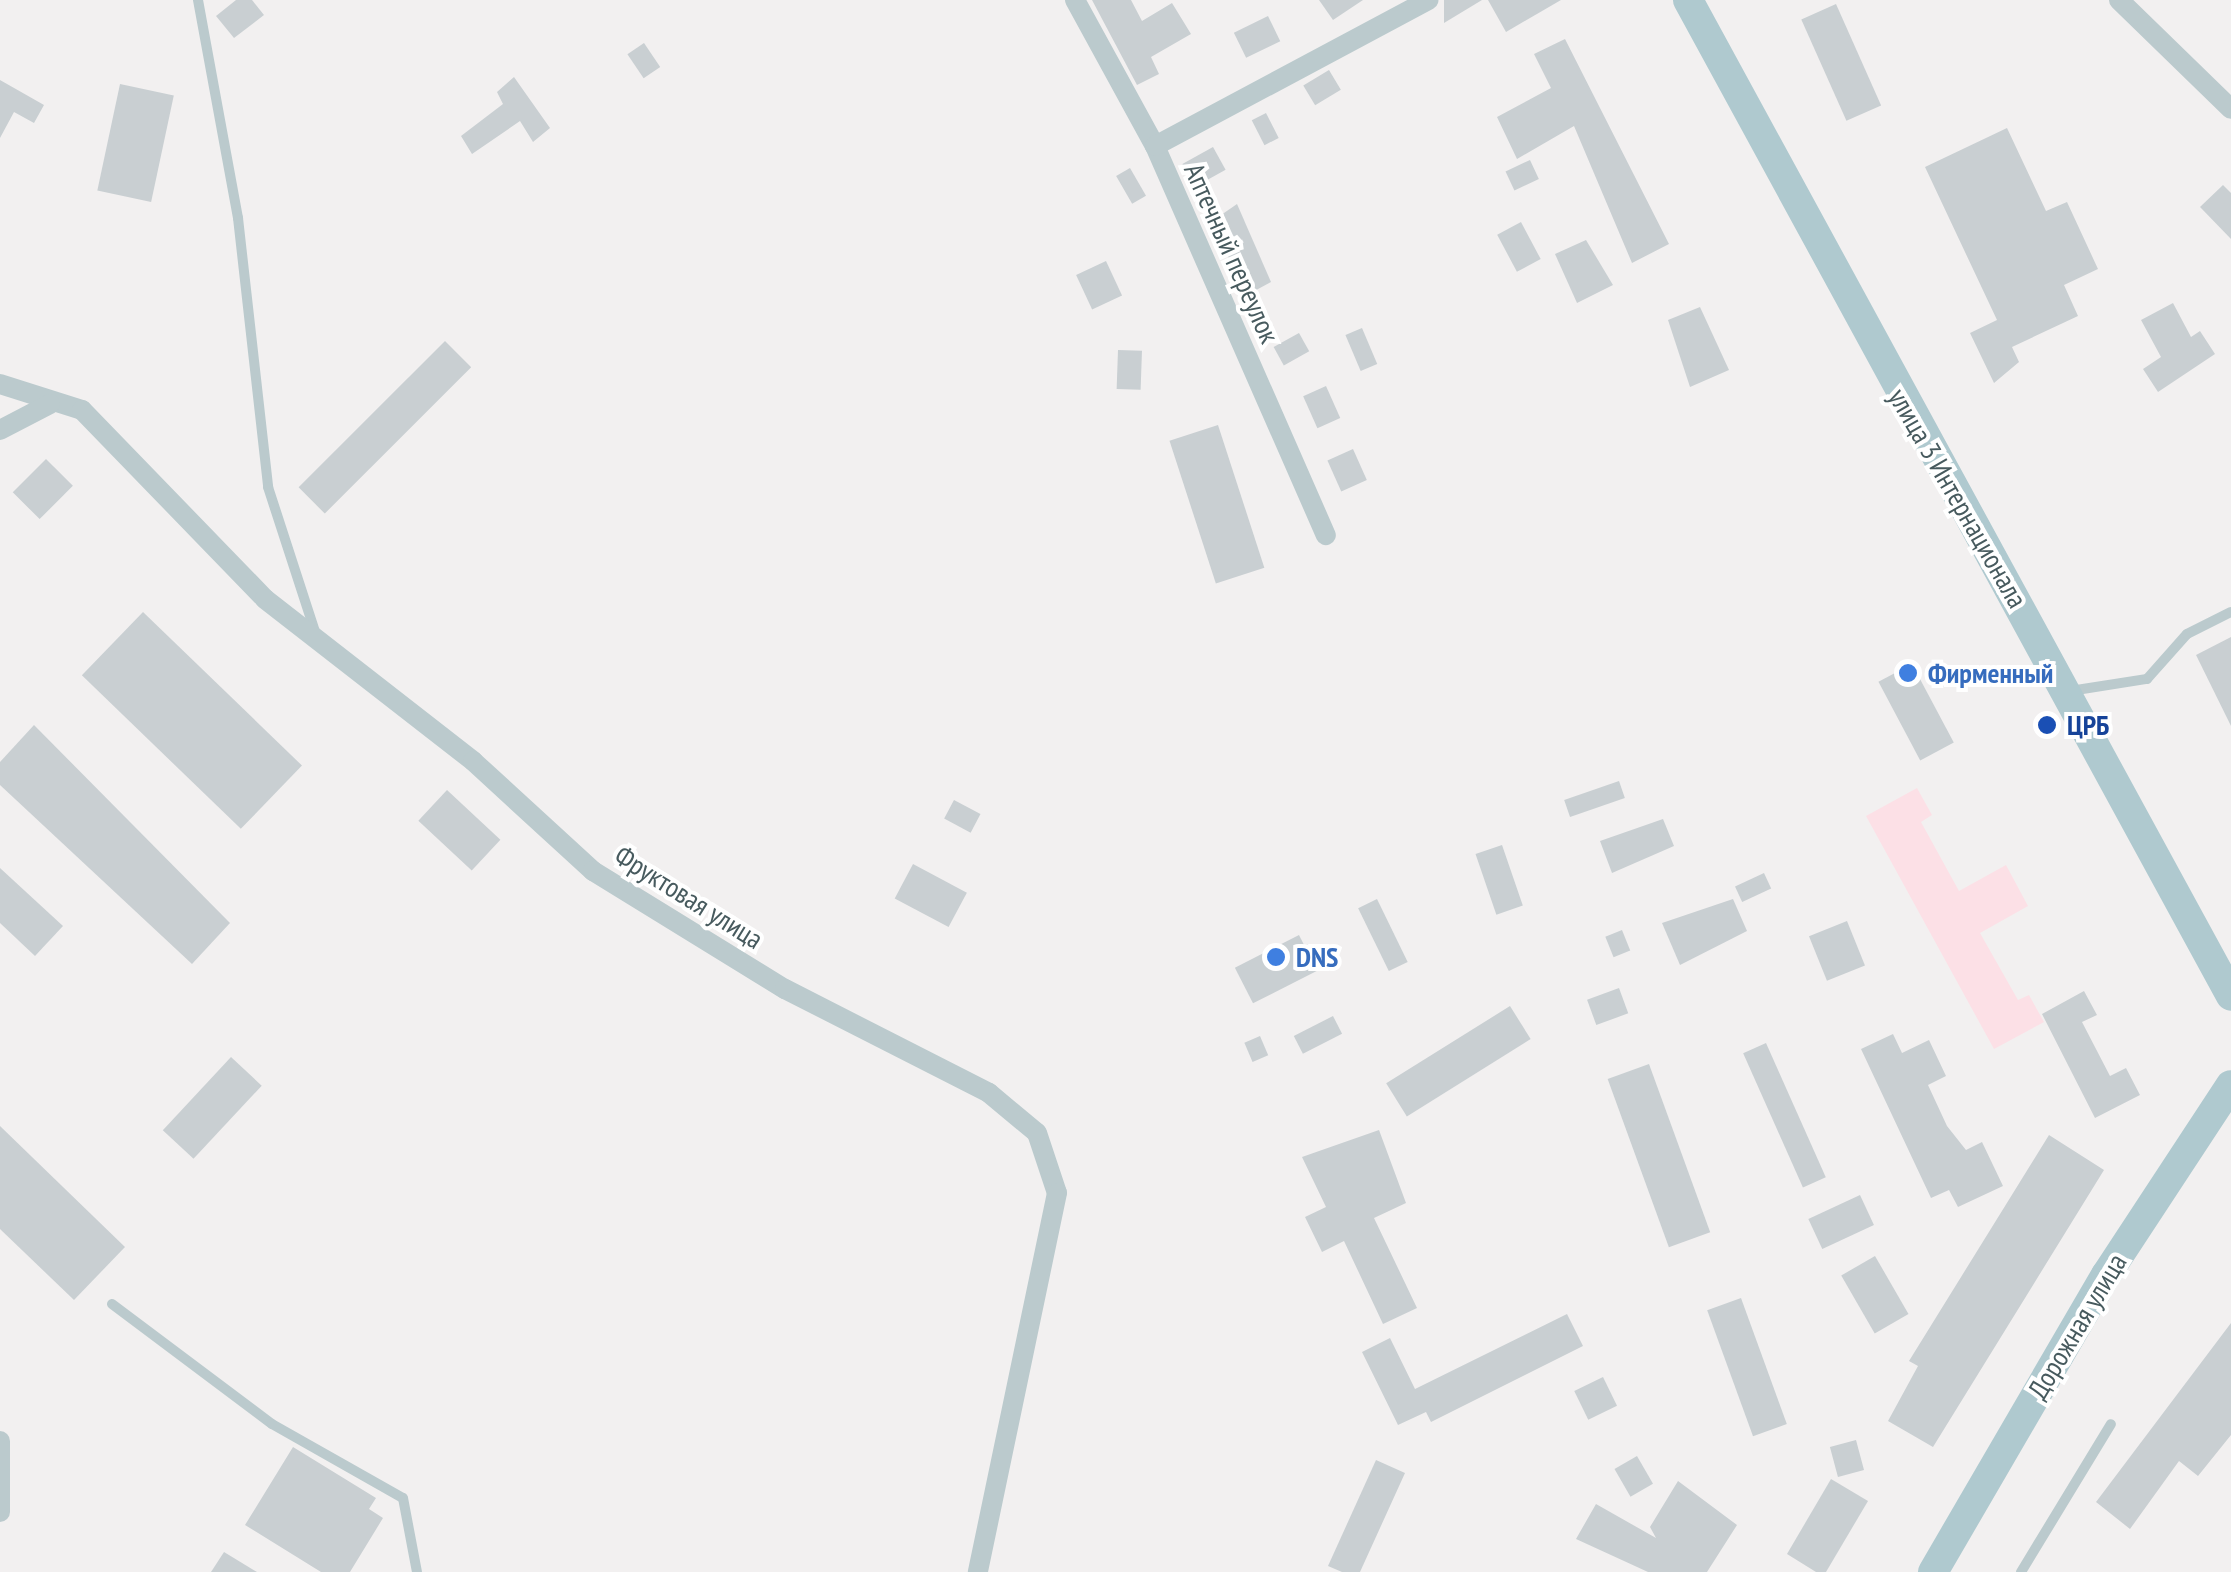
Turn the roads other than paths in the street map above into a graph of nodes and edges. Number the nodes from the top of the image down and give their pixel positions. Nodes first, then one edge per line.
1 (198, 0) edge
2 (1075, 0) edge
3 (1428, 0) edge
4 (1688, 0) edge
5 (2119, 0) edge
6 (2231, 108) edge
7 (1154, 146) junction
8 (0, 384) edge
9 (50, 404) junction
10 (0, 430) edge
11 (1326, 535) dead end
12 (2231, 612) edge
13 (315, 633) junction
14 (2070, 691) junction
15 (2231, 996) edge
16 (2231, 1085) edge
17 (112, 1304) dead end
18 (2111, 1424) dead end
19 (0, 1441) edge
20 (0, 1512) edge
21 (417, 1572) edge
22 (978, 1572) edge
23 (1933, 1572) edge
24 (2020, 1572) edge

1 - 13 lane
2 - 7 street, Аптечный переулок
3 - 7 street
4 - 14 main road, улица 3 Интернационала
5 - 6 street
7 - 11 street, Аптечный переулок
8 - 9 street, Фруктовая улица
9 - 10 street
9 - 13 street, Фруктовая улица
12 - 14 lane
13 - 22 street, Фруктовая улица
14 - 15 main road, улица 3 Интернационала
16 - 23 main road, Дорожная улица
17 - 21 lane
18 - 24 lane
19 - 20 street

